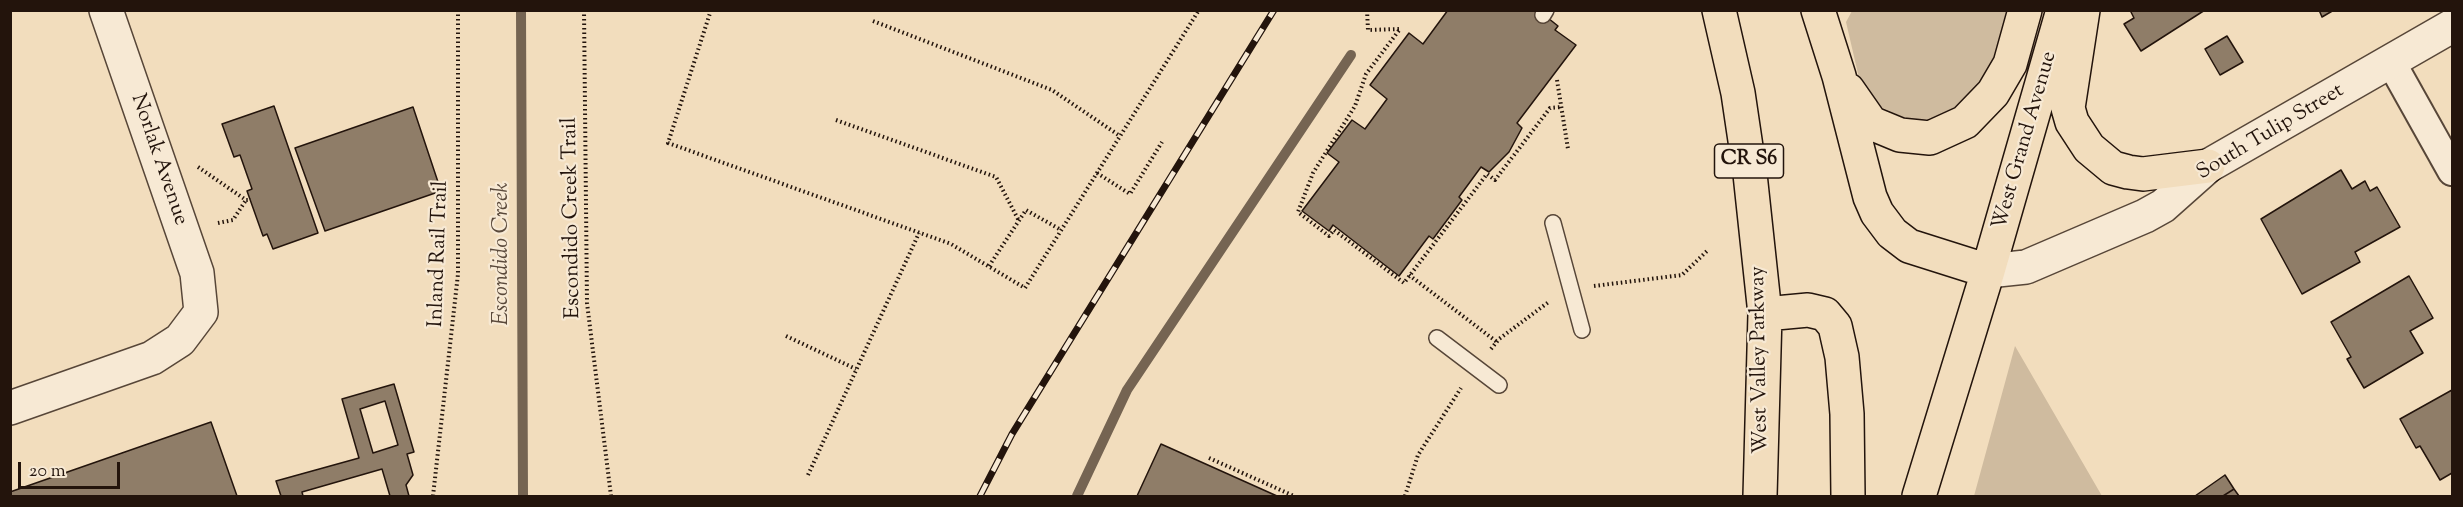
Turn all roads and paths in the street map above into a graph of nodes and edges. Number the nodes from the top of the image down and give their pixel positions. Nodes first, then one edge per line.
1 (106, 10) edge
2 (458, 10) edge
3 (585, 10) edge
4 (711, 10) edge
5 (1199, 10) edge
6 (1366, 10) edge
7 (1719, 10) edge
8 (1818, 10) edge
9 (2025, 10) edge
10 (2063, 10) edge
11 (2083, 10) edge
12 (873, 21) dead end
13 (2452, 27) edge
14 (2391, 62) junction
15 (1839, 76) junction
16 (1557, 80) dead end
17 (1562, 107) junction
18 (836, 120) dead end
19 (1120, 136) junction
20 (1162, 142) dead end
21 (1568, 149) dead end
22 (2208, 166) junction
23 (198, 167) dead end
24 (2452, 171) edge
25 (1097, 173) junction
26 (1019, 221) junction
27 (218, 223) dead end
28 (1553, 223) dead end
29 (1061, 230) junction
30 (919, 233) junction
31 (1708, 250) dead end
32 (989, 266) junction
33 (1988, 271) junction
34 (1409, 275) junction
35 (1572, 294) junction
36 (1765, 314) junction
37 (1581, 330) dead end
38 (786, 336) dead end
39 (1437, 338) dead end
40 (1497, 342) junction
41 (1476, 368) junction
42 (856, 369) junction
43 (1499, 385) dead end
44 (10, 408) edge
45 (1209, 458) dead end
46 (808, 475) dead end
47 (433, 496) edge
48 (611, 496) edge
49 (1294, 496) edge
50 (1405, 496) edge
51 (1760, 496) edge
52 (1848, 496) edge
53 (1918, 496) edge

1 - 44 street, Norlak Avenue
2 - 47 path, Inland Rail Trail
3 - 48 path, Escondido Creek Trail
4 - 30 path
5 - 19 path
6 - 34 path
7 - 36 main road, West Valley Parkway / CR S6
8 - 15 main road
9 - 15 main road
10 - 33 main road, West Grand Avenue
11 - 22 main road
12 - 19 path
13 - 14 street, South Tulip Street
14 - 22 street, South Tulip Street
14 - 24 street
15 - 33 main road
16 - 17 path
17 - 21 path
17 - 34 path
18 - 26 path
19 - 25 path
20 - 25 path
22 - 33 street, South Tulip Street
23 - 27 path
25 - 29 path
26 - 29 path
26 - 32 path
28 - 35 lane
29 - 32 path
30 - 32 path
30 - 42 path
31 - 35 path
33 - 53 main road
34 - 40 path
35 - 37 lane
35 - 40 path
36 - 51 main road, West Valley Parkway / CR S6
36 - 52 main road
38 - 42 path
39 - 41 lane
40 - 41 path
41 - 43 lane
41 - 50 path
42 - 46 path
45 - 49 path

